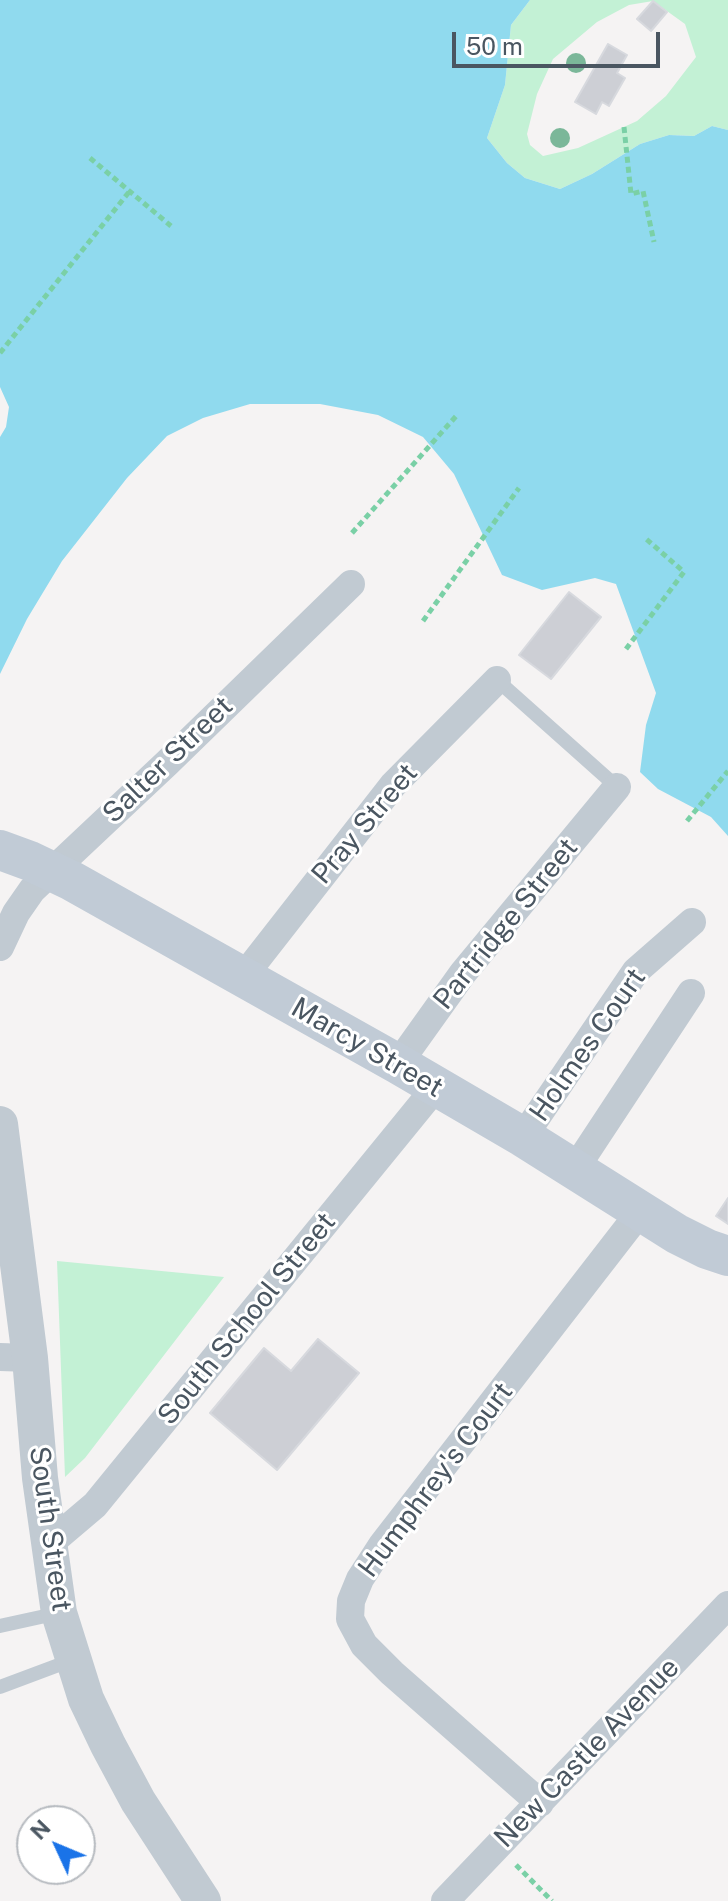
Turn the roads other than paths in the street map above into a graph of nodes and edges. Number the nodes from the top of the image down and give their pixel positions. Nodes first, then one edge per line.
1 (351, 584) dead end
2 (497, 680) joint
3 (617, 787) joint
4 (0, 850) edge
5 (51, 870) junction
6 (692, 922) dead end
7 (0, 947) edge
8 (243, 977) junction
9 (691, 993) dead end
10 (398, 1064) junction
11 (436, 1087) junction
12 (0, 1124) edge
13 (523, 1137) junction
14 (575, 1169) junction
15 (640, 1212) junction
16 (728, 1256) edge
17 (15, 1358) edge
18 (49, 1544) junction
19 (728, 1605) edge
20 (59, 1613) junction
21 (0, 1626) edge
22 (72, 1660) junction
23 (0, 1687) edge
24 (540, 1803) junction
25 (203, 1901) edge
26 (445, 1901) edge

1 - 5 street, Salter Street
2 - 3 lane
2 - 8 street, Pray Street
3 - 10 street, Partridge Street
4 - 5 main road, Marcy Street
5 - 7 street, Salter Street
5 - 8 main road, Marcy Street
6 - 13 street, Holmes Court
8 - 10 main road, Marcy Street
9 - 14 street
10 - 11 main road, Marcy Street
11 - 13 main road, Marcy Street
11 - 18 street, South School Street
12 - 17 street, South Street
13 - 14 main road, Marcy Street
14 - 15 main road, Marcy Street
15 - 16 main road, Marcy Street
15 - 24 street, Humphrey's Court
17 - 18 street, South Street
18 - 20 street, South Street
19 - 24 street, New Castle Avenue
20 - 21 lane
20 - 22 street, South Street
22 - 23 lane
22 - 25 street, South Street
24 - 26 street, New Castle Avenue

